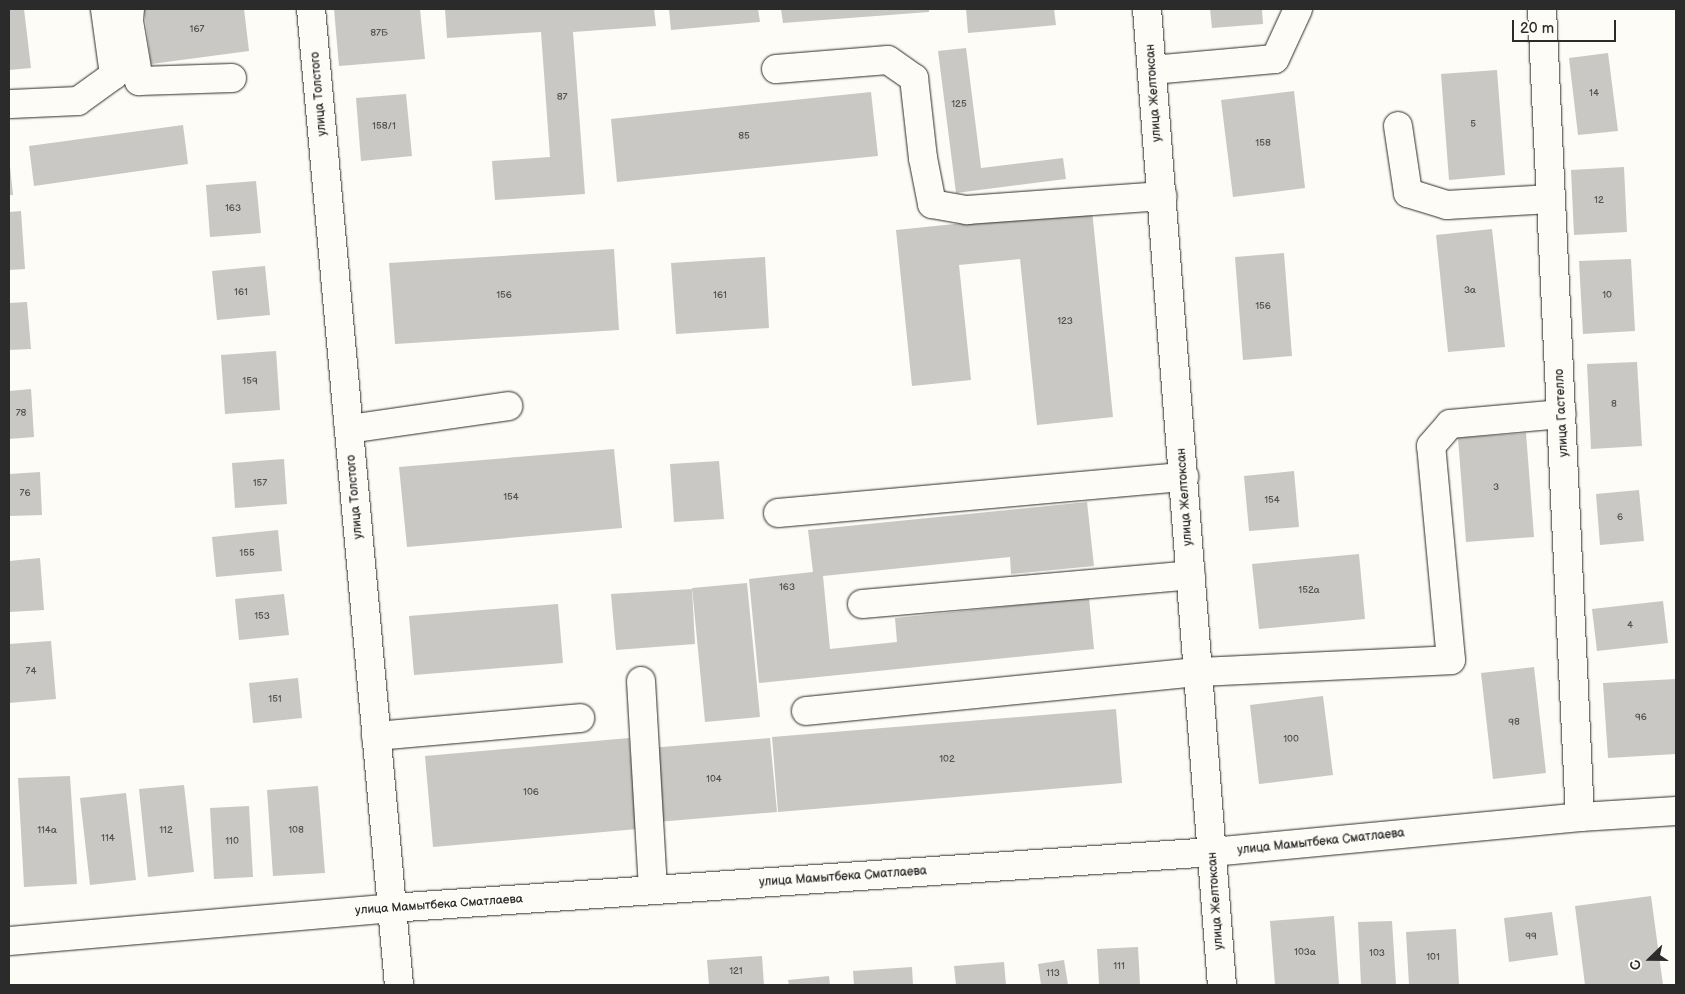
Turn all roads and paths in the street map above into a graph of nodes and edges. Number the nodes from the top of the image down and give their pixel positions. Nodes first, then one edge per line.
1 (105, 9) edge
2 (130, 9) edge
3 (311, 9) edge
4 (1147, 9) edge
5 (1298, 9) edge
6 (1542, 9) edge
7 (776, 69) dead end
8 (1152, 70) junction
9 (232, 78) dead end
10 (10, 104) dead end
11 (1398, 126) dead end
12 (1162, 196) junction
13 (1551, 199) junction
14 (508, 406) dead end
15 (1562, 414) junction
16 (348, 429) junction
17 (1184, 477) junction
18 (778, 513) dead end
19 (1191, 575) junction
20 (862, 604) dead end
21 (1198, 672) junction
22 (641, 681) dead end
23 (806, 711) dead end
24 (580, 718) dead end
25 (376, 736) junction
26 (1676, 811) edge
27 (1580, 817) junction
28 (1212, 852) junction
29 (653, 890) junction
30 (391, 908) junction
31 (9, 941) edge
32 (399, 985) edge
33 (1222, 985) edge

1 - 10 street
2 - 9 street
3 - 16 street, улица Толстого
4 - 8 street, улица Желтоксан
5 - 8 street
6 - 13 street, улица Гастелло
7 - 12 street
8 - 12 street, улица Желтоксан
11 - 13 street
12 - 17 street, улица Желтоксан
13 - 15 street, улица Гастелло
14 - 16 street
15 - 21 street
15 - 27 street, улица Гастелло
16 - 25 street, улица Толстого
17 - 18 street
17 - 19 street, улица Желтоксан
19 - 20 street
19 - 21 street, улица Желтоксан
21 - 23 street
21 - 28 street, улица Желтоксан
22 - 29 street
24 - 25 street
25 - 30 street, улица Толстого
26 - 27 street, улица Мамытбека Сматлаева
27 - 28 street, улица Мамытбека Сматлаева
28 - 29 street, улица Мамытбека Сматлаева
28 - 33 street, улица Желтоксан
29 - 30 street, улица Мамытбека Сматлаева
30 - 31 street, улица Мамытбека Сматлаева
30 - 32 street, улица Толстого

